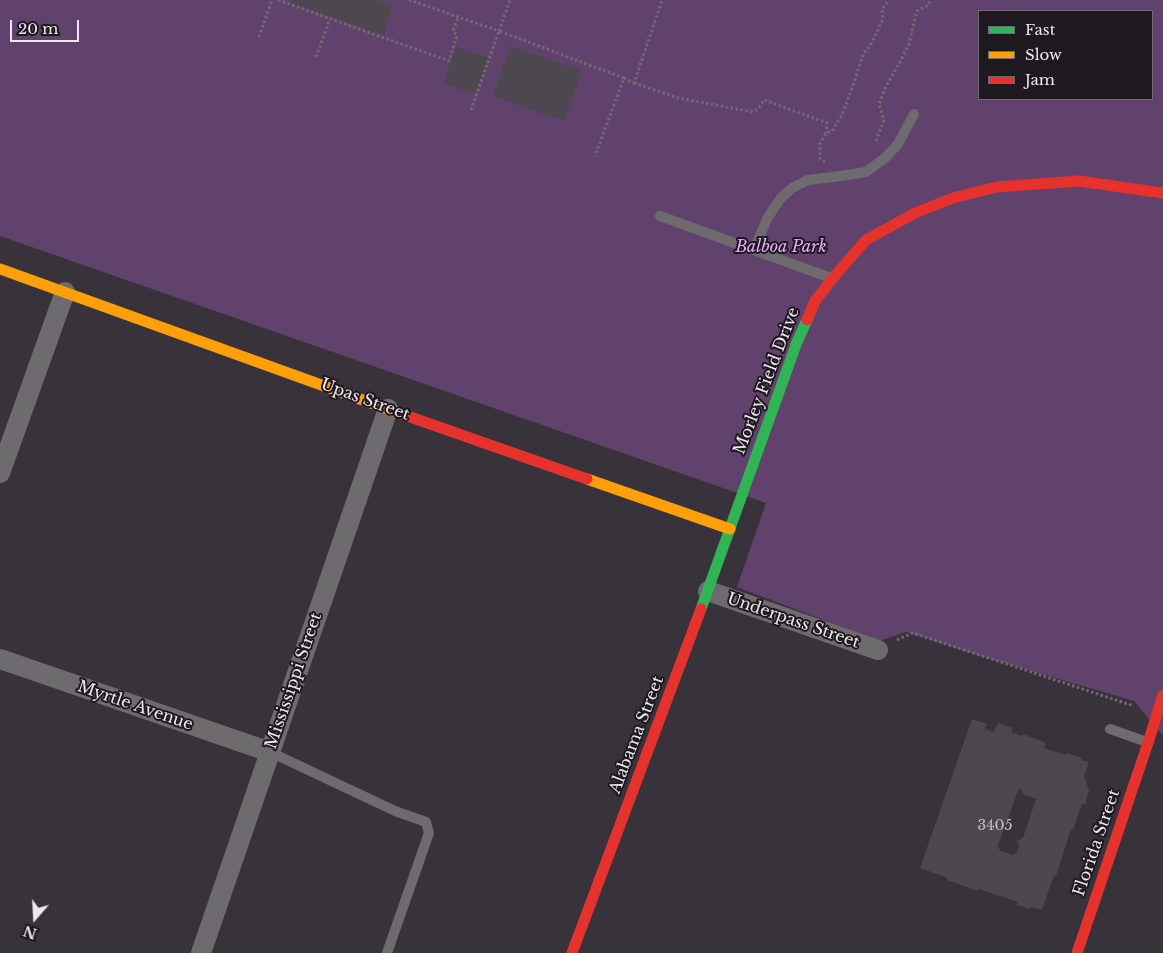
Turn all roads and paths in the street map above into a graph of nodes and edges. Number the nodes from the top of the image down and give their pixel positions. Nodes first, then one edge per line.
1 (272, 0) edge
2 (278, 0) edge
3 (410, 0) edge
4 (510, 0) edge
5 (662, 0) edge
6 (889, 0) edge
7 (930, 0) edge
8 (458, 17) junction
9 (330, 19) junction
10 (499, 31) junction
11 (259, 37) dead end
12 (316, 57) dead end
13 (624, 78) junction
14 (634, 83) junction
15 (471, 110) dead end
16 (914, 114) dead end
17 (826, 133) junction
18 (872, 146) dead end
19 (595, 156) dead end
20 (826, 163) dead end
21 (1163, 192) edge
22 (660, 216) dead end
23 (754, 249) junction
24 (0, 269) edge
25 (833, 278) junction
26 (65, 292) junction
27 (388, 409) junction
28 (0, 473) edge
29 (730, 529) junction
30 (708, 591) junction
31 (878, 650) joint
32 (0, 659) edge
33 (1163, 695) edge
34 (1156, 714) junction
35 (1110, 729) dead end
36 (1156, 745) edge
37 (270, 752) junction
38 (202, 953) edge
39 (387, 953) edge
40 (572, 953) edge
41 (1076, 953) edge

1 - 11 path
2 - 9 path
3 - 8 path
4 - 10 path
5 - 14 path
6 - 17 path
7 - 18 path
8 - 9 path
8 - 10 path
9 - 12 path
10 - 13 path
10 - 15 path
13 - 14 path
13 - 19 path
14 - 17 path
16 - 23 lane
17 - 20 path
21 - 25 street, Morley Field Drive
22 - 23 lane
23 - 25 lane
24 - 26 street, Upas Street
25 - 29 street, Morley Field Drive
26 - 27 street, Upas Street
26 - 28 street
27 - 29 street, Upas Street
27 - 37 street, Mississippi Street
29 - 30 street, Alabama Street
30 - 31 street, Underpass Street
30 - 40 street, Alabama Street
31 - 34 path
32 - 37 street, Myrtle Avenue
33 - 34 street, Florida Street
34 - 36 street, Florida Street
35 - 36 lane
36 - 41 street, Florida Street
37 - 38 street, Mississippi Street
37 - 39 lane

